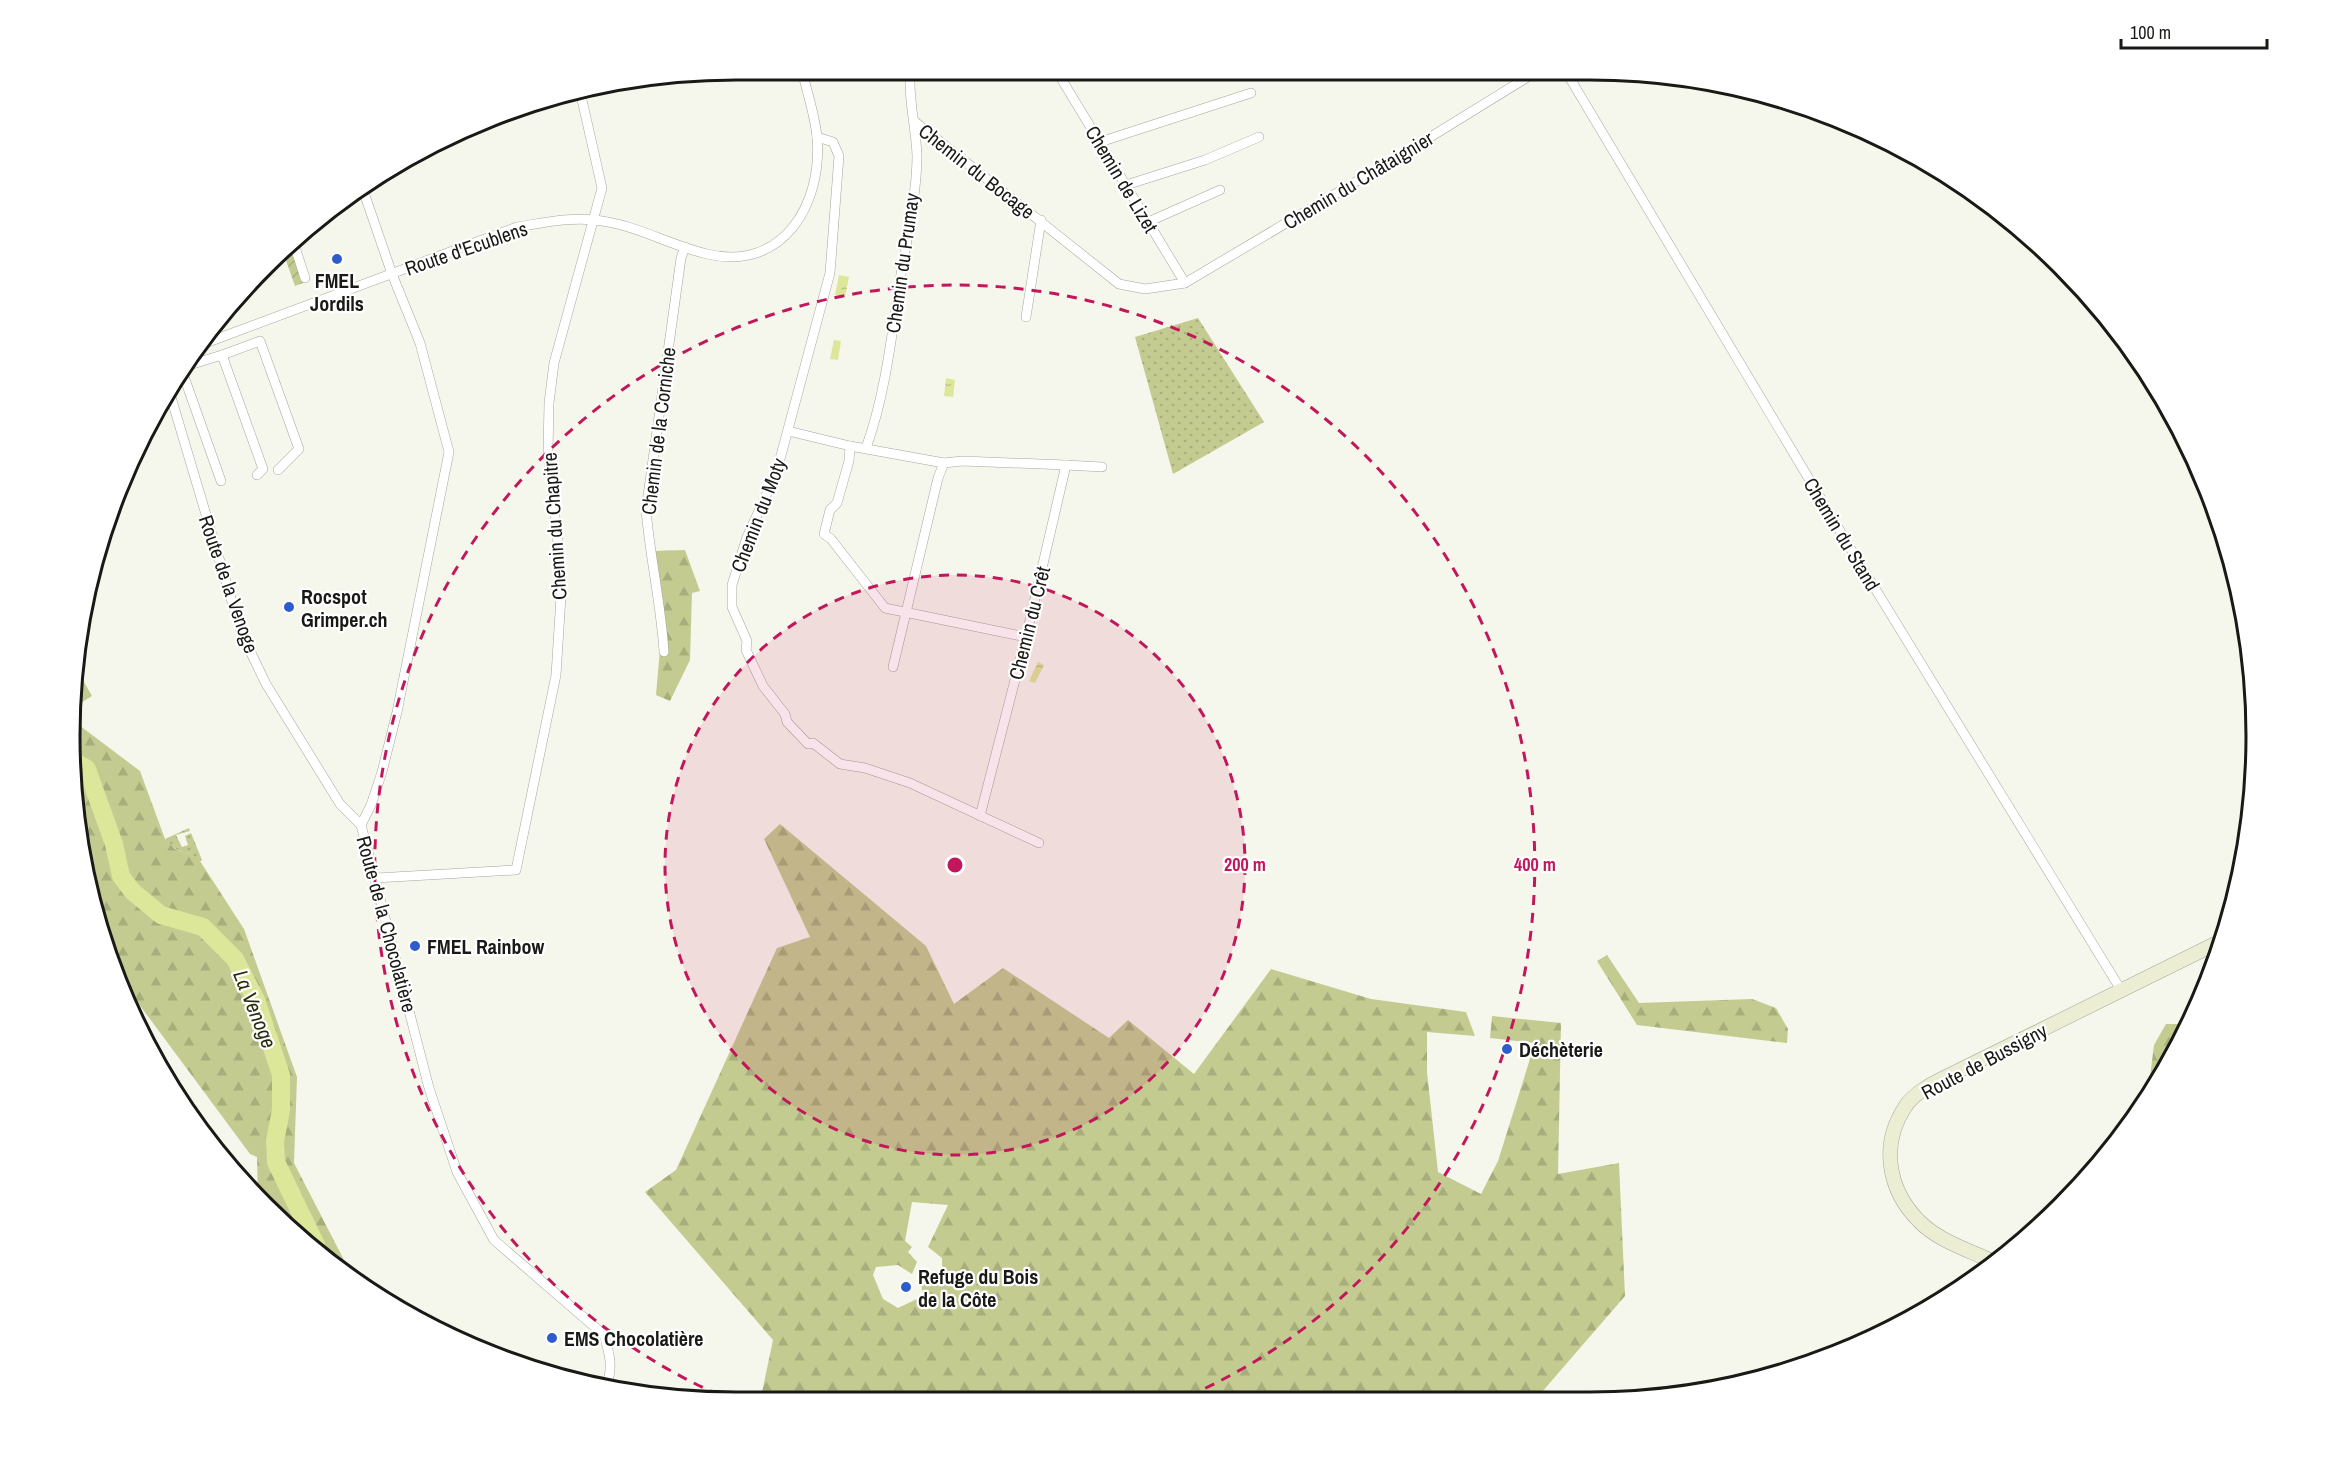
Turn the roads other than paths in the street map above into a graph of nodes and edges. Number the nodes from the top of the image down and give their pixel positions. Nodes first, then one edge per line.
1 (804, 80) edge
2 (910, 80) edge
3 (1062, 80) edge
4 (1523, 80) edge
5 (1571, 80) edge
6 (1251, 93) dead end
7 (582, 98) edge
8 (914, 122) junction
9 (817, 137) junction
10 (1259, 137) dead end
11 (1100, 142) junction
12 (1126, 185) junction
13 (1220, 190) dead end
14 (365, 194) edge
15 (593, 219) junction
16 (1041, 220) junction
17 (1148, 222) junction
18 (685, 248) junction
19 (296, 249) edge
20 (392, 274) junction
21 (305, 278) dead end
22 (1185, 283) junction
23 (1026, 317) dead end
24 (212, 341) edge
25 (222, 355) junction
26 (196, 363) edge
27 (185, 379) edge
28 (172, 400) edge
29 (788, 431) junction
30 (850, 446) junction
31 (866, 448) junction
32 (944, 463) junction
33 (1066, 465) junction
34 (1102, 467) dead end
35 (278, 470) dead end
36 (257, 475) dead end
37 (221, 481) dead end
38 (907, 611) junction
39 (1026, 637) junction
40 (664, 652) dead end
41 (893, 667) dead end
42 (980, 816) junction
43 (362, 825) junction
44 (1039, 843) dead end
45 (376, 878) junction
46 (2211, 946) edge
47 (2121, 990) junction
48 (1986, 1258) edge
49 (608, 1379) edge

1 - 9 street, Route d'Ecublens
2 - 8 street, Chemin du Prumay
3 - 11 street, Chemin de Lizet
4 - 22 street, Chemin du Châtaignier
5 - 47 street, Chemin du Stand
6 - 11 street
7 - 15 street, Chemin du Chapitre
8 - 16 street, Chemin du Bocage
8 - 31 street, Chemin du Prumay
9 - 18 street, Route d'Ecublens
9 - 29 street, Chemin du Moty
10 - 12 street
11 - 12 street, Chemin de Lizet
12 - 17 street, Chemin de Lizet
13 - 17 street
14 - 20 street, Route de la Chocolatière
15 - 18 street, Route d'Ecublens
15 - 20 street, Route d'Ecublens
15 - 45 street, Chemin du Chapitre
16 - 22 street, Chemin du Bocage
16 - 23 street, Chemin du Bocage
17 - 22 street, Chemin de Lizet
18 - 40 street, Chemin de la Corniche
19 - 21 street
20 - 24 street, Route d'Ecublens
20 - 43 street, Route de la Chocolatière
25 - 26 street
25 - 35 street
25 - 36 street
27 - 37 street
28 - 43 street, Route de la Venoge
29 - 30 street
29 - 42 street, Chemin du Moty
30 - 31 street
30 - 38 street
31 - 32 street
32 - 33 street
32 - 38 street
33 - 34 street
33 - 39 street, Chemin du Crêt
38 - 39 street
38 - 41 street
39 - 42 street, Chemin du Crêt
42 - 44 street, Chemin du Moty
43 - 45 street, Route de la Chocolatière
45 - 49 street, Route de la Chocolatière
46 - 47 street, Route de Bussigny
47 - 48 street, Route de Bussigny

